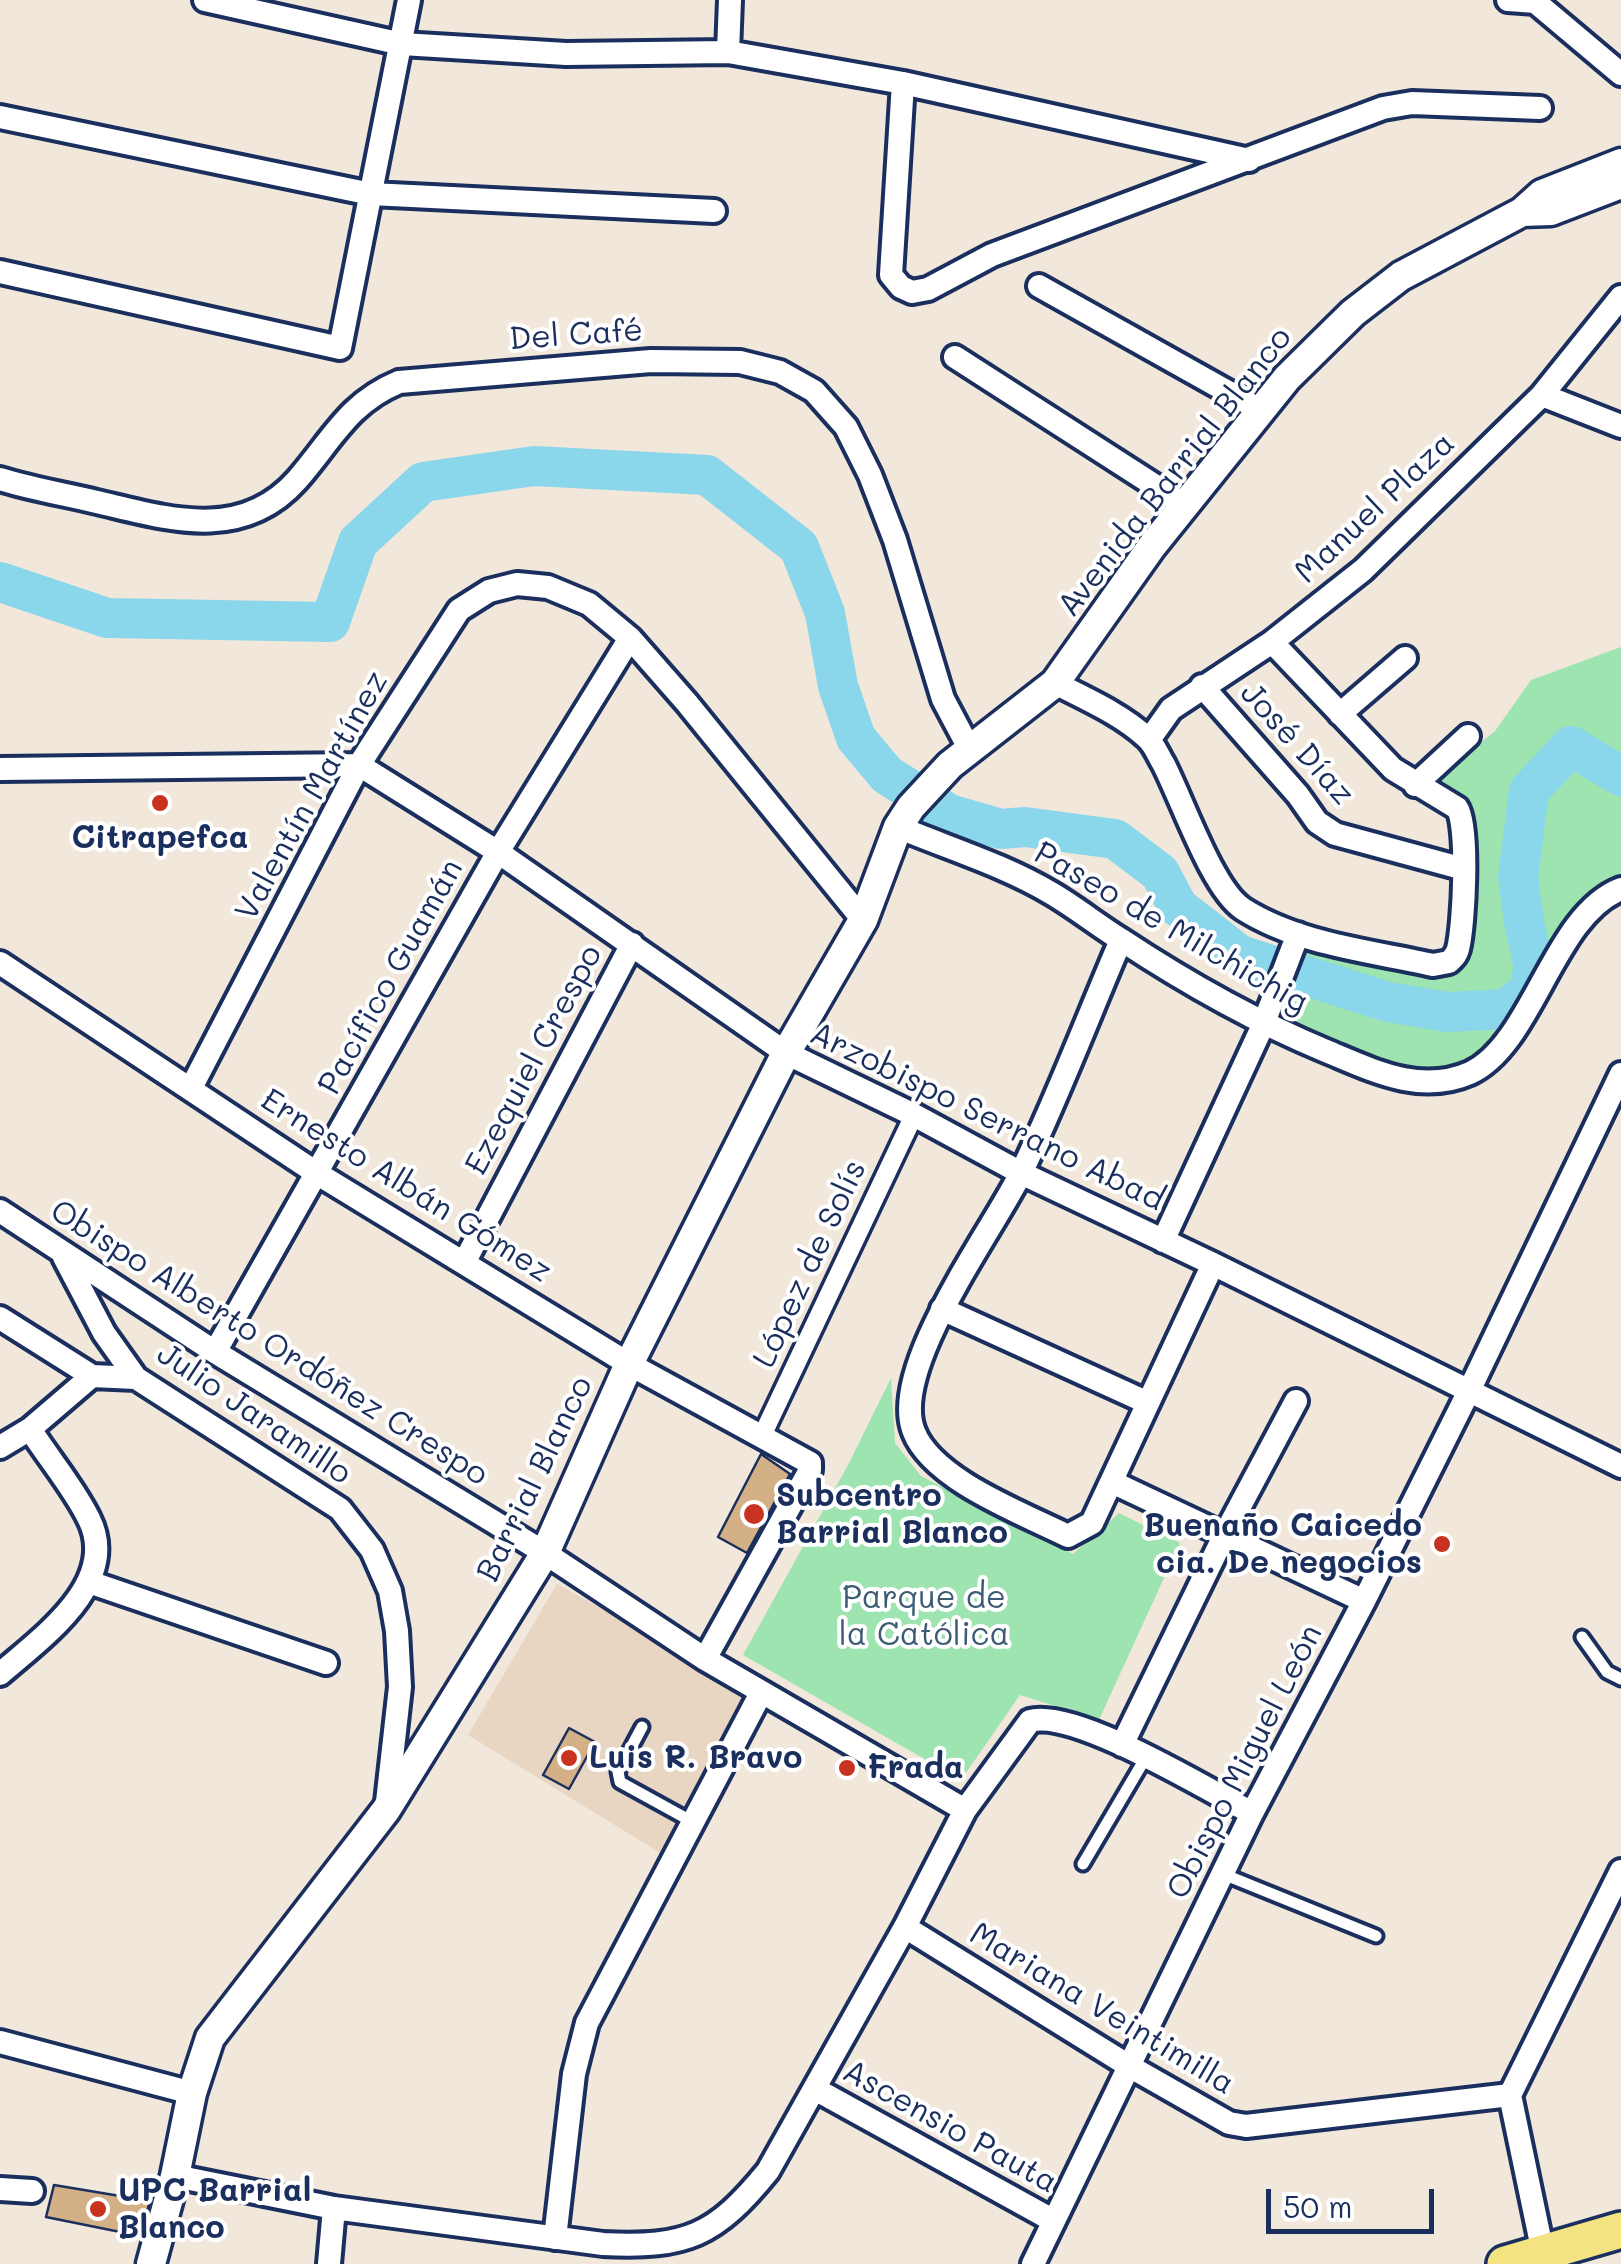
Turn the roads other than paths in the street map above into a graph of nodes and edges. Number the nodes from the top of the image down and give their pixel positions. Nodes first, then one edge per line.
1 (205, 0) edge
2 (409, 0) edge
3 (730, 0) edge
4 (1508, 0) edge
5 (1534, 1) edge
6 (402, 44) junction
7 (728, 52) junction
8 (1621, 74) edge
9 (902, 83) junction
10 (1540, 108) dead end
11 (0, 117) edge
12 (1249, 160) junction
13 (1621, 163) edge
14 (1621, 184) edge
15 (371, 194) junction
16 (714, 212) dead end
17 (1522, 212) junction
18 (0, 272) edge
19 (1039, 286) dead end
20 (1621, 297) edge
21 (955, 357) dead end
22 (1542, 395) junction
23 (1262, 411) junction
24 (1621, 426) edge
25 (0, 480) edge
26 (1186, 506) junction
27 (630, 638) junction
28 (1272, 642) junction
29 (1405, 658) dead end
30 (1055, 684) junction
31 (1202, 686) junction
32 (1340, 714) junction
33 (1468, 736) dead end
34 (1150, 740) junction
35 (960, 758) junction
36 (359, 765) junction
37 (0, 769) edge
38 (1415, 785) junction
39 (904, 817) junction
40 (498, 852) junction
41 (1464, 869) junction
42 (1621, 888) edge
43 (863, 920) junction
44 (1121, 940) junction
45 (1295, 943) junction
46 (632, 944) junction
47 (0, 962) edge
48 (1267, 1014) junction
49 (786, 1053) junction
50 (1621, 1074) edge
51 (191, 1088) junction
52 (914, 1115) junction
53 (318, 1174) junction
54 (1021, 1174) junction
55 (0, 1211) edge
56 (1163, 1240) junction
57 (62, 1254) junction
58 (465, 1260) junction
59 (1212, 1264) junction
60 (942, 1309) junction
61 (0, 1318) edge
62 (215, 1352) junction
63 (629, 1364) junction
64 (92, 1376) junction
65 (136, 1378) junction
66 (1470, 1391) junction
67 (1296, 1401) dead end
68 (1146, 1402) junction
69 (30, 1428) junction
70 (762, 1438) junction
71 (0, 1446) edge
72 (1621, 1466) edge
73 (1112, 1482) junction
74 (1224, 1536) junction
75 (545, 1553) junction
76 (89, 1582) junction
77 (1364, 1600) junction
78 (1582, 1637) dead end
79 (705, 1658) junction
80 (326, 1663) dead end
81 (0, 1674) edge
82 (1621, 1679) edge
83 (762, 1692) junction
84 (642, 1727) dead end
85 (1122, 1745) junction
86 (1146, 1757) junction
87 (386, 1810) junction
88 (965, 1810) junction
89 (1252, 1813) junction
90 (691, 1821) junction
91 (1083, 1864) dead end
92 (1621, 1871) edge
93 (1222, 1874) junction
94 (905, 1927) junction
95 (1376, 1936) dead end
96 (0, 2042) edge
97 (1130, 2066) junction
98 (815, 2090) junction
99 (192, 2093) junction
100 (1510, 2096) junction
101 (175, 2176) junction
102 (0, 2189) edge
103 (32, 2192) dead end
104 (334, 2208) junction
105 (1054, 2220) junction
106 (1621, 2230) edge
107 (556, 2238) junction
108 (686, 2240) junction
109 (1543, 2254) junction
110 (151, 2264) edge
111 (330, 2264) edge
112 (686, 2264) edge
113 (1033, 2264) edge
114 (1505, 2264) edge

1 - 6 street
2 - 6 street
3 - 7 street
4 - 5 street
5 - 8 street
6 - 7 street
6 - 15 street
7 - 9 street
9 - 12 street
9 - 12 street
10 - 12 street
11 - 15 street
13 - 17 street, Avenida Barrial Blanco
14 - 17 street, Avenida Barrial Blanco
15 - 16 street
15 - 18 street
17 - 23 street, Avenida Barrial Blanco
19 - 23 street
20 - 22 street, Manuel Plaza
21 - 26 street
22 - 24 street
22 - 28 street, Manuel Plaza
23 - 26 street, Avenida Barrial Blanco
25 - 35 street, Del Café
26 - 30 street, Avenida Barrial Blanco
27 - 36 street, Valentín Martínez
27 - 40 street, Pacífico Guamán
27 - 43 street, Valentín Martínez
28 - 31 street, Manuel Plaza
28 - 32 street
29 - 32 street
30 - 34 street
30 - 35 street, Avenida Barrial Blanco
31 - 34 street, Manuel Plaza
31 - 41 street, José Díaz
32 - 38 street
33 - 38 street
34 - 45 street
35 - 39 street, Barrial Blanco
36 - 37 street
36 - 40 street, Arzobispo Serrano Abad
36 - 51 street, Valentín Martínez
38 - 41 street
39 - 43 street, Barrial Blanco
39 - 44 street, Paseo de Milchichig
40 - 46 street, Arzobispo Serrano Abad
40 - 53 street, Pacífico Guamán
41 - 45 street
42 - 48 street, Paseo de Milchichig
43 - 49 street, Barrial Blanco
44 - 48 street, Paseo de Milchichig
44 - 54 street
45 - 48 street
46 - 49 street, Arzobispo Serrano Abad
46 - 58 street, Ezequiel Crespo
47 - 51 street, Ernesto Albán Gómez
48 - 56 street
49 - 52 street, Arzobispo Serrano Abad
49 - 63 street, Barrial Blanco
50 - 66 street, Obispo Miguel León
51 - 53 street, Ernesto Albán Gómez
52 - 54 street, Arzobispo Serrano Abad
52 - 70 street, López de Solís
53 - 58 street, Ernesto Albán Gómez
53 - 62 street, Pacífico Guamán
54 - 56 street, Arzobispo Serrano Abad
54 - 60 street
55 - 57 street, Obispo Alberto Ordóñez Crespo
56 - 59 street, Arzobispo Serrano Abad
57 - 62 street, Obispo Alberto Ordóñez Crespo
57 - 65 street, Julio Jaramillo
58 - 63 street, Ernesto Albán Gómez
59 - 66 street, Arzobispo Serrano Abad
59 - 68 street
60 - 68 street
60 - 73 street
61 - 64 street
62 - 75 street, Obispo Alberto Ordóñez Crespo
63 - 70 street, Ernesto Albán Gómez
63 - 75 street, Barrial Blanco
64 - 65 street
64 - 69 street
65 - 87 street, Julio Jaramillo
66 - 72 street, Arzobispo Serrano Abad
66 - 77 street, Obispo Miguel León
67 - 74 street
68 - 73 street
69 - 71 street
69 - 76 street
70 - 79 street, Ernesto Albán Gómez
73 - 74 street
74 - 77 street
74 - 85 street
75 - 79 street, Obispo Alberto Ordóñez Crespo
75 - 87 street, Barrial Blanco
76 - 80 street
76 - 81 street
77 - 89 street, Obispo Miguel León
78 - 82 lane
79 - 83 street, Obispo Alberto Ordóñez Crespo
83 - 88 street, Obispo Alberto Ordóñez Crespo
83 - 90 street
84 - 90 lane
85 - 86 street
85 - 88 street
86 - 89 street
86 - 91 lane
87 - 99 street, Barrial Blanco
88 - 94 street
89 - 93 street, Obispo Miguel León
90 - 107 street
92 - 100 street
93 - 95 lane
93 - 97 street, Obispo Miguel León
94 - 97 street, Mariana Veintimilla
94 - 98 street
96 - 99 street
97 - 100 street, Mariana Veintimilla
97 - 105 street, Obispo Miguel León
98 - 105 street, Ascensio Pauta
98 - 108 street
99 - 101 street, Barrial Blanco
100 - 109 street
101 - 104 street
101 - 110 street, Barrial Blanco
102 - 103 street
104 - 107 street
104 - 111 street
105 - 113 street, Obispo Miguel León
106 - 109 main road
107 - 108 street
108 - 112 street
109 - 114 main road

